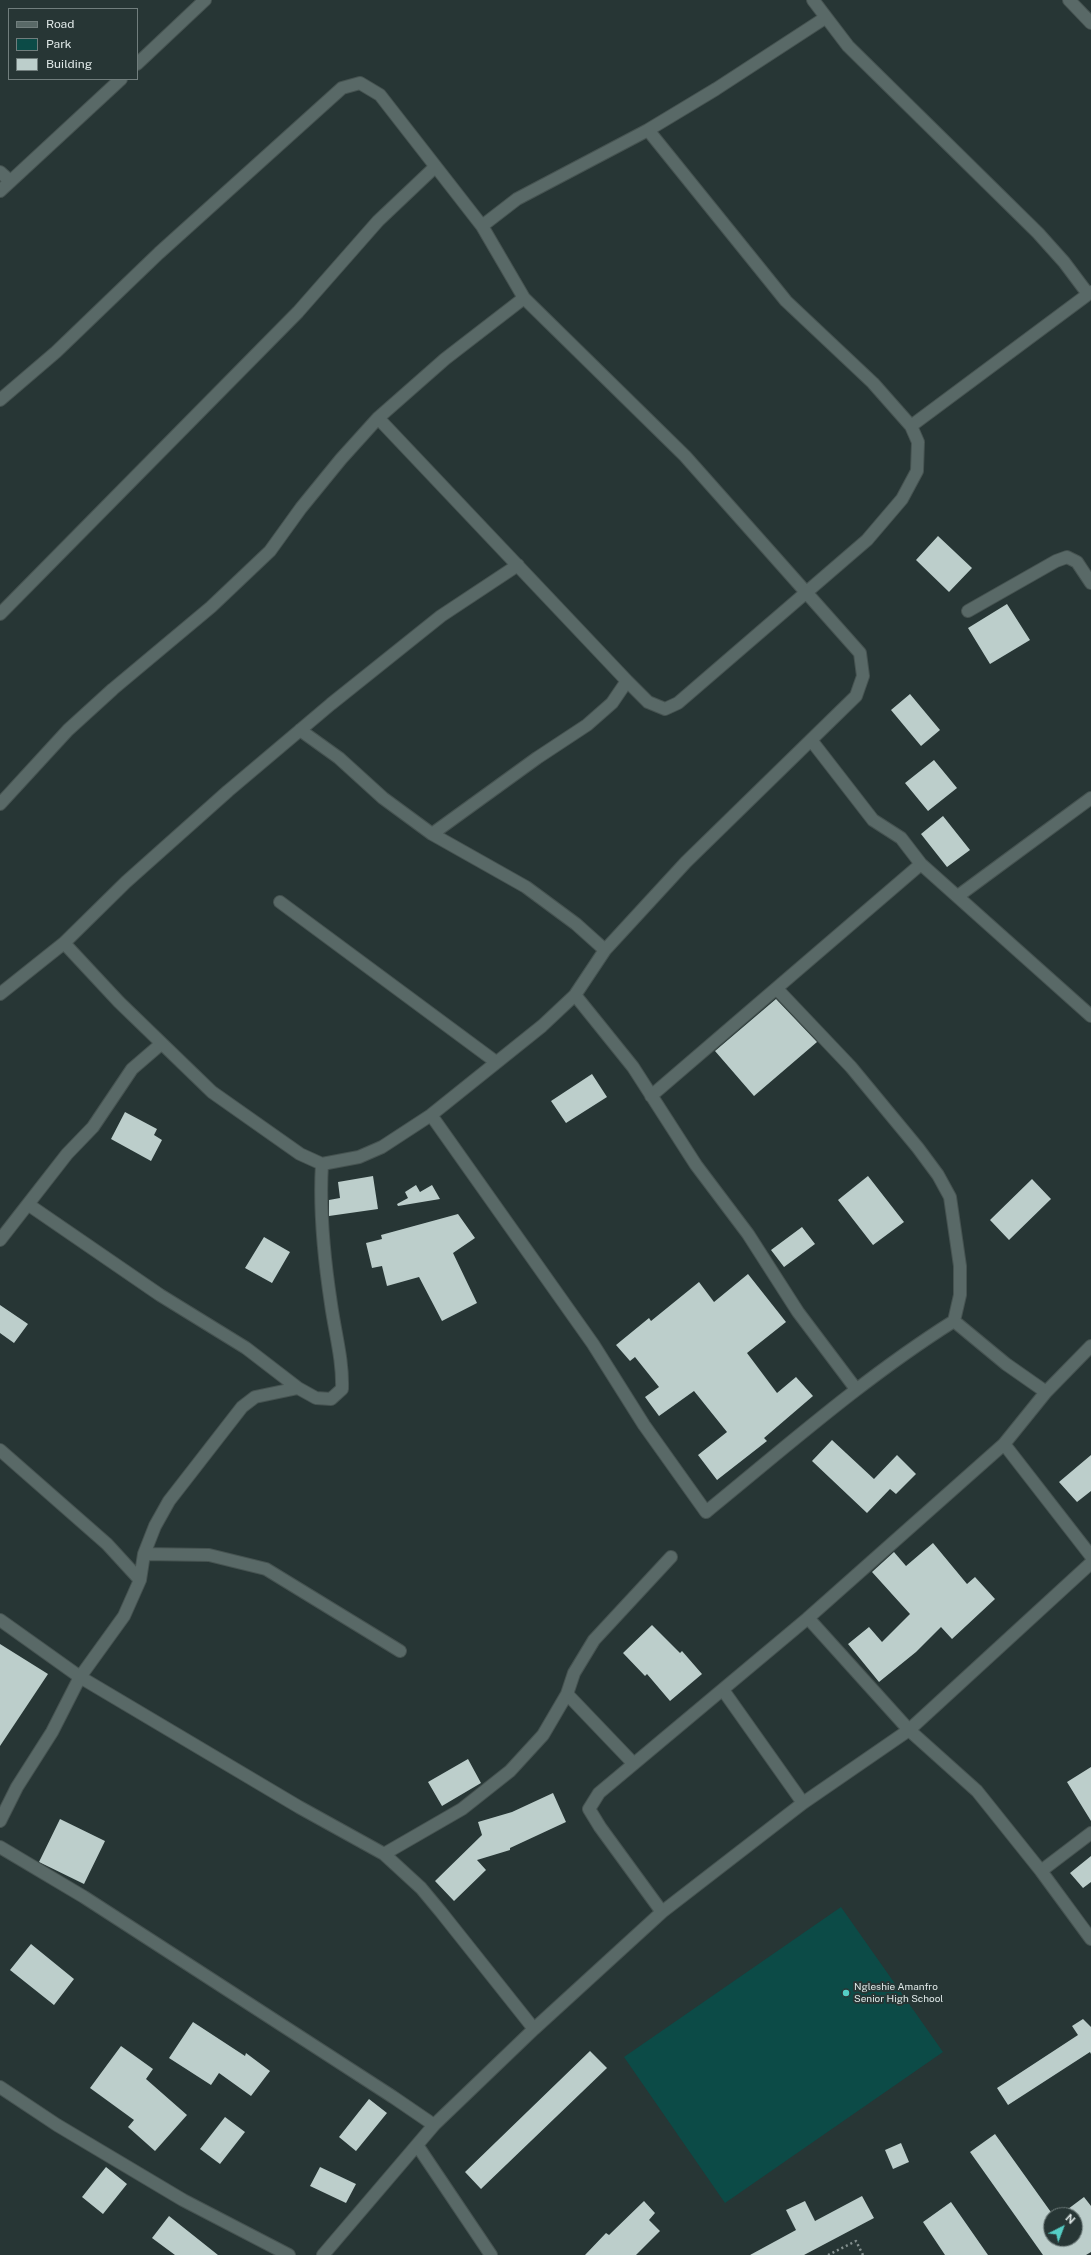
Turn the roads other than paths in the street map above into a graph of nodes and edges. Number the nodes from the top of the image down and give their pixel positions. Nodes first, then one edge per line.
1 (206, 0) edge
2 (813, 0) edge
3 (1069, 0) edge
4 (825, 18) junction
5 (1091, 23) edge
6 (138, 63) edge
7 (120, 80) edge
8 (648, 130) junction
9 (435, 167) junction
10 (0, 172) edge
11 (10, 181) junction
12 (0, 191) edge
13 (482, 226) junction
14 (1090, 293) edge
15 (524, 298) junction
16 (0, 400) edge
17 (378, 418) junction
18 (911, 426) junction
19 (518, 565) junction
20 (1091, 583) edge
21 (807, 592) junction
22 (968, 611) dead end
23 (0, 614) edge
24 (627, 681) junction
25 (300, 730) junction
26 (811, 740) junction
27 (1091, 798) edge
28 (0, 804) edge
29 (432, 834) junction
30 (921, 864) junction
31 (958, 896) junction
32 (280, 902) dead end
33 (64, 943) junction
34 (605, 950) junction
35 (777, 989) junction
36 (0, 994) edge
37 (575, 995) junction
38 (1091, 1016) edge
39 (161, 1044) junction
40 (496, 1062) junction
41 (651, 1096) junction
42 (431, 1115) junction
43 (322, 1164) junction
44 (29, 1204) junction
45 (0, 1240) edge
46 (954, 1321) junction
47 (1091, 1346) edge
48 (298, 1388) junction
49 (856, 1389) junction
50 (1046, 1392) junction
51 (1004, 1444) junction
52 (0, 1450) edge
53 (144, 1554) junction
54 (1091, 1556) edge
55 (671, 1557) dead end
56 (1091, 1562) edge
57 (140, 1580) junction
58 (808, 1618) junction
59 (0, 1620) edge
60 (400, 1651) dead end
61 (80, 1677) junction
62 (723, 1690) junction
63 (566, 1694) junction
64 (909, 1730) junction
65 (633, 1763) junction
66 (803, 1803) junction
67 (0, 1821) edge
68 (1091, 1833) edge
69 (0, 1847) edge
70 (384, 1854) junction
71 (1041, 1871) junction
72 (662, 1912) junction
73 (1091, 1939) edge
74 (534, 2029) junction
75 (0, 2087) edge
76 (434, 2125) junction
77 (417, 2145) junction
78 (289, 2255) edge
79 (324, 2255) edge
80 (491, 2255) edge

1 - 6 street
2 - 4 street
3 - 5 street
4 - 8 street
4 - 14 street
7 - 11 street
8 - 13 street
8 - 18 street
9 - 13 street
9 - 16 street
9 - 23 street
10 - 11 street
11 - 12 street
13 - 15 street
14 - 18 street
15 - 17 street
15 - 21 street
17 - 19 street
17 - 28 street
18 - 21 street
19 - 24 street
19 - 25 street
20 - 22 street
21 - 24 street
21 - 26 street
24 - 29 street
25 - 29 street
25 - 33 street
26 - 30 street
26 - 34 street
27 - 31 street
29 - 34 street
30 - 31 street
30 - 35 street
31 - 38 street
32 - 40 street
33 - 36 street
33 - 39 street
34 - 37 street
35 - 41 street
35 - 46 street
37 - 40 street
37 - 41 street
39 - 43 street
39 - 44 street
40 - 42 street
41 - 49 street
42 - 43 street
42 - 49 street
43 - 48 street
44 - 45 street
44 - 48 street
46 - 49 street
46 - 50 street
47 - 50 street
48 - 53 street
50 - 51 street
51 - 54 street
51 - 58 street
52 - 57 street
53 - 57 street
53 - 60 street
55 - 63 street
56 - 64 street
57 - 61 street
58 - 62 street
58 - 64 street
59 - 61 street
61 - 67 street
61 - 70 street
62 - 65 street
62 - 66 street
63 - 65 street
63 - 70 street
64 - 66 street
64 - 71 street
65 - 72 street
66 - 72 street
68 - 71 street
69 - 76 street
70 - 74 street
71 - 73 street
72 - 74 street
74 - 76 street
75 - 78 street
76 - 77 street
77 - 79 street
77 - 80 street

